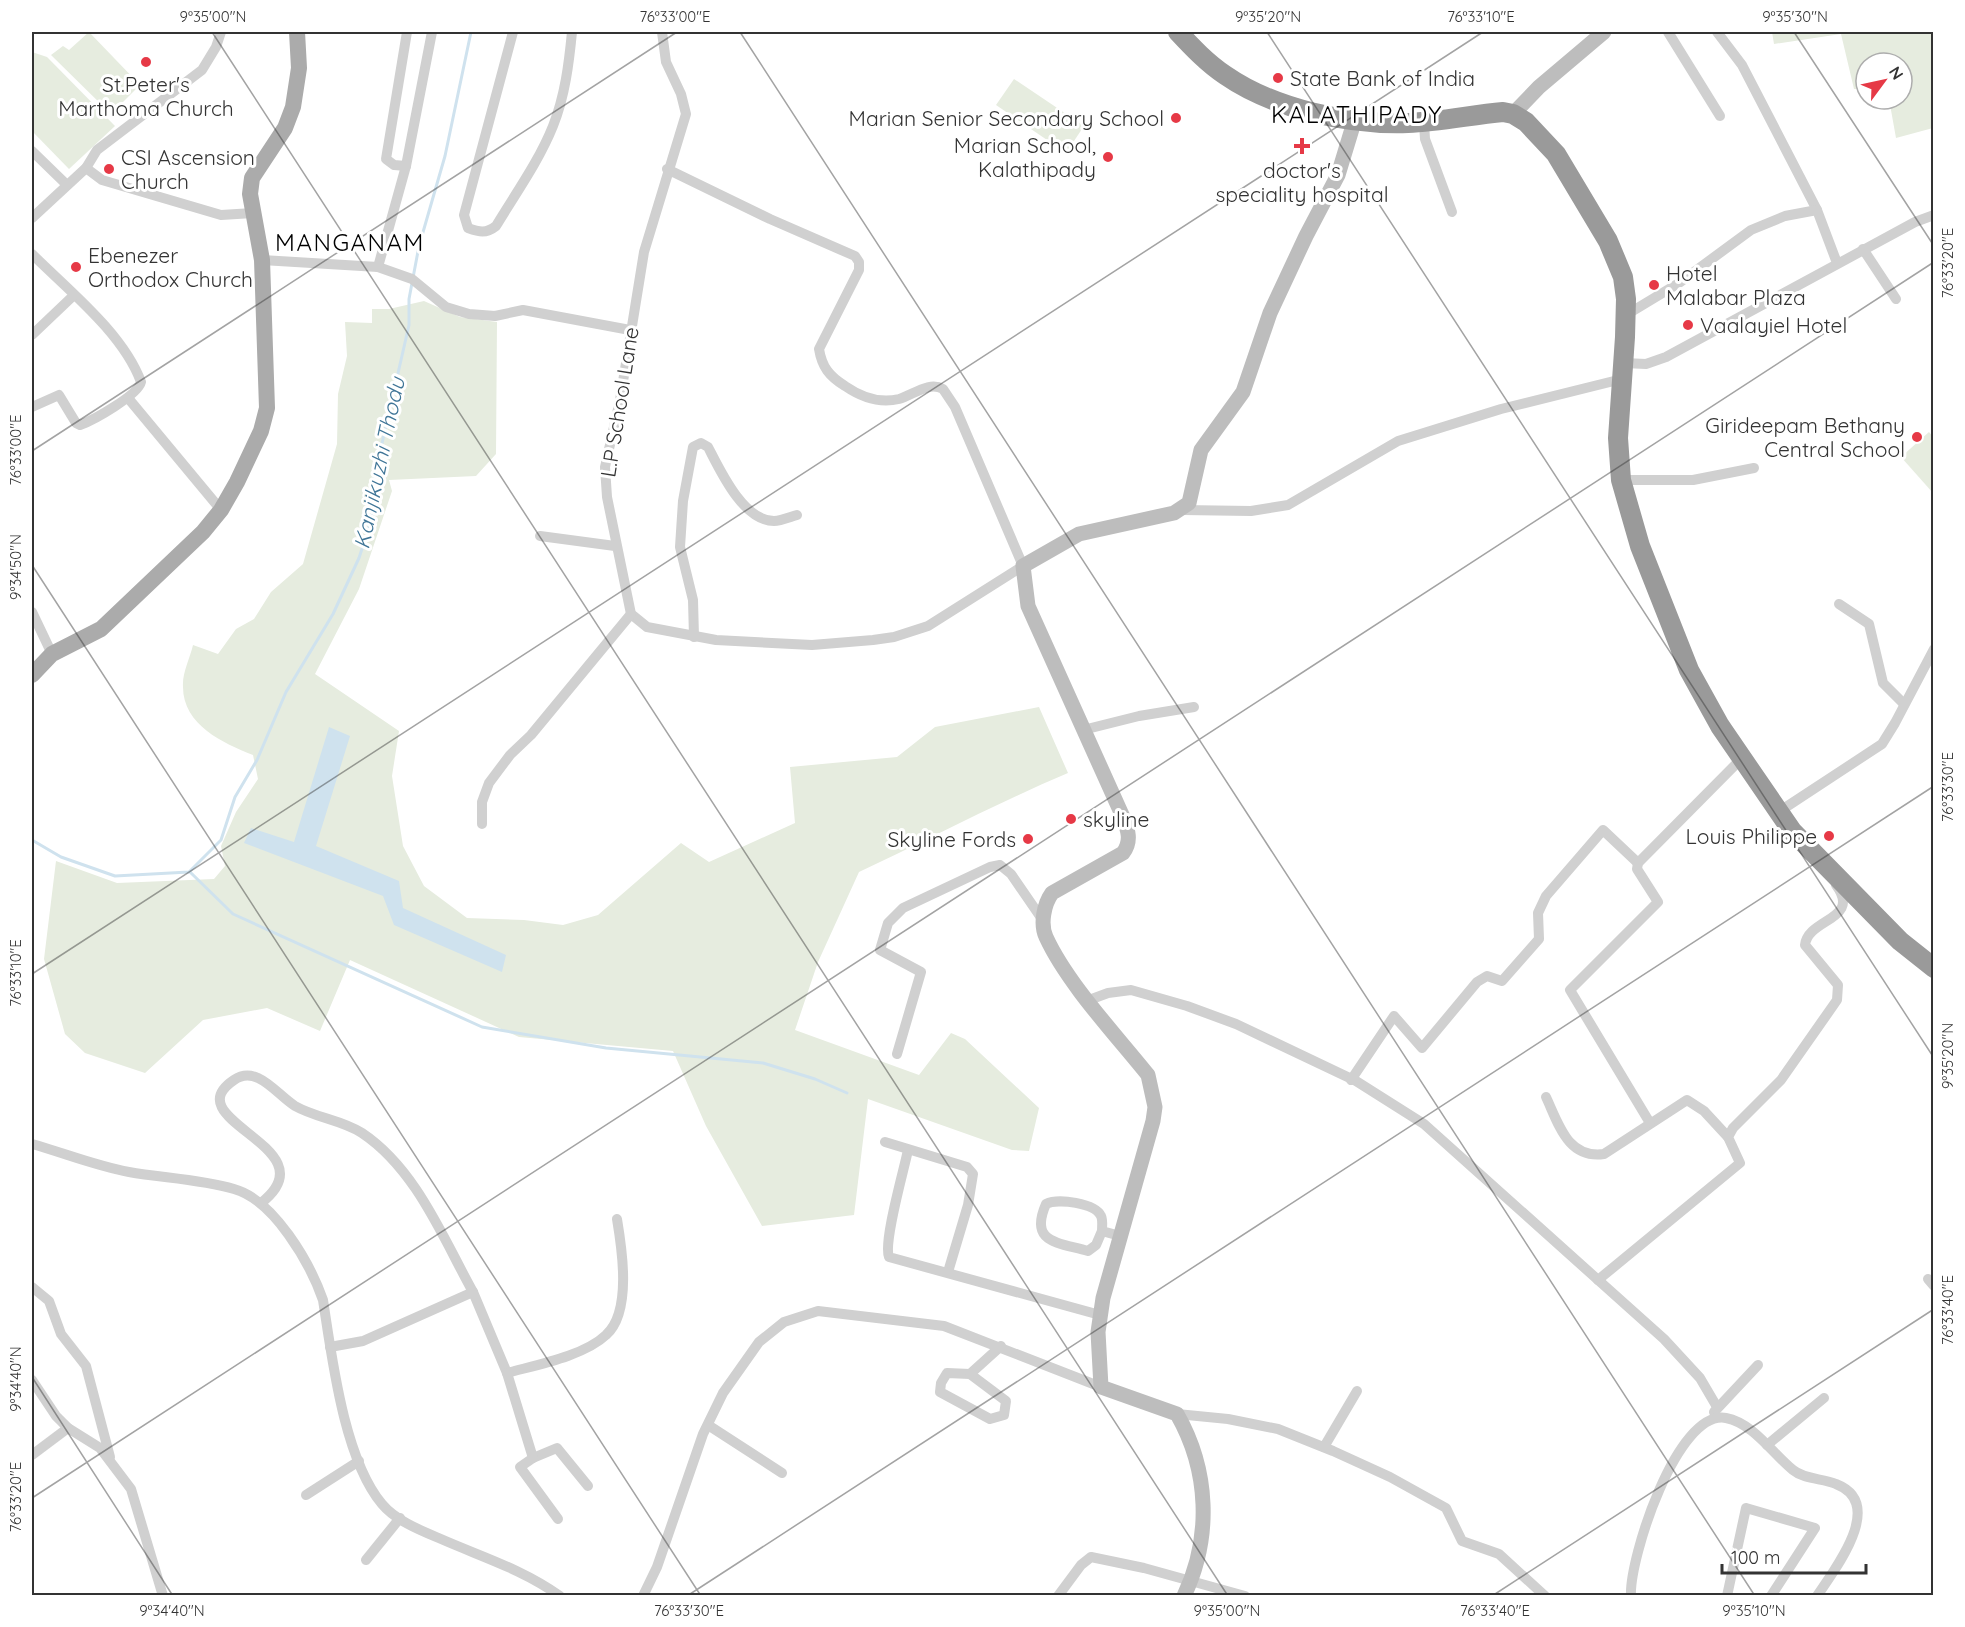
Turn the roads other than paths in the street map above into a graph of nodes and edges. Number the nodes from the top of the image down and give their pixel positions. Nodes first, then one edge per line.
1 (221, 32) edge
2 (297, 32) edge
3 (407, 32) edge
4 (432, 32) edge
5 (513, 32) edge
6 (572, 32) edge
7 (662, 32) edge
8 (1178, 32) edge
9 (1604, 32) edge
10 (1668, 32) edge
11 (1718, 32) edge
12 (1513, 114) junction
13 (1720, 116) dead end
14 (1355, 119) junction
15 (1424, 123) junction
16 (32, 151) edge
17 (406, 166) junction
18 (86, 168) junction
19 (667, 169) junction
20 (67, 185) junction
21 (1817, 210) junction
22 (1452, 212) dead end
23 (253, 213) junction
24 (1934, 215) edge
25 (32, 218) edge
26 (1863, 249) junction
27 (32, 254) edge
28 (262, 260) junction
29 (1837, 262) junction
30 (378, 267) junction
31 (74, 296) junction
32 (1896, 299) dead end
33 (1626, 315) junction
34 (630, 330) junction
35 (32, 334) edge
36 (1623, 371) junction
37 (128, 398) junction
38 (32, 407) edge
39 (1754, 468) dead end
40 (1621, 480) junction
41 (221, 510) junction
42 (1182, 510) junction
43 (797, 515) dead end
44 (540, 536) dead end
45 (615, 546) junction
46 (1023, 566) junction
47 (1839, 604) dead end
48 (32, 612) edge
49 (631, 614) junction
50 (694, 637) junction
51 (1934, 649) edge
52 (52, 654) junction
53 (33, 671) edge
54 (1904, 704) junction
55 (1194, 707) dead end
56 (1083, 730) junction
57 (1742, 758) junction
58 (1777, 813) junction
59 (482, 824) dead end
60 (1817, 858) junction
61 (1638, 863) junction
62 (1044, 922) junction
63 (1934, 968) edge
64 (1089, 1000) junction
65 (897, 1054) dead end
66 (1351, 1080) junction
67 (1546, 1097) dead end
68 (1650, 1123) junction
69 (1728, 1137) junction
70 (885, 1142) dead end
71 (32, 1144) edge
72 (908, 1150) junction
73 (261, 1203) junction
74 (617, 1218) dead end
75 (1102, 1231) junction
76 (1120, 1236) junction
77 (948, 1272) junction
78 (1598, 1280) junction
79 (32, 1287) edge
80 (473, 1292) junction
81 (1100, 1315) junction
82 (1000, 1346) junction
83 (330, 1347) junction
84 (1758, 1365) dead end
85 (507, 1373) junction
86 (970, 1374) junction
87 (32, 1380) edge
88 (1101, 1387) junction
89 (1358, 1390) dead end
90 (1824, 1398) dead end
91 (1717, 1407) junction
92 (1177, 1414) junction
93 (1710, 1420) junction
94 (708, 1425) junction
95 (68, 1428) junction
96 (1767, 1445) junction
97 (1324, 1447) junction
98 (32, 1455) edge
99 (533, 1458) junction
100 (359, 1461) junction
101 (112, 1464) junction
102 (782, 1473) dead end
103 (588, 1486) dead end
104 (306, 1495) dead end
105 (400, 1518) junction
106 (558, 1519) dead end
107 (366, 1560) dead end
108 (1191, 1581) junction
109 (163, 1596) edge
110 (560, 1596) edge
111 (643, 1596) edge
112 (1058, 1596) edge
113 (1184, 1596) edge
114 (1245, 1596) edge
115 (1545, 1596) edge
116 (1631, 1596) edge
117 (1727, 1596) edge
118 (1772, 1596) edge
119 (1817, 1596) edge

1 - 18 street
2 - 23 main road
3 - 17 street
4 - 17 street
5 - 6 street
7 - 19 street, L.P School Lane
8 - 14 highway
9 - 12 main road
10 - 13 street
11 - 21 street
12 - 15 highway
12 - 33 highway
14 - 15 highway
14 - 42 main road
15 - 22 street
16 - 20 street
17 - 30 street
18 - 20 street
18 - 23 street
19 - 34 street, L.P School Lane
19 - 46 street
20 - 25 street
21 - 29 street
21 - 33 street
23 - 28 main road
24 - 26 street
26 - 29 street
26 - 32 street
27 - 31 street
28 - 30 street
28 - 41 main road
29 - 36 street
30 - 34 street
31 - 35 street
31 - 37 street
33 - 36 highway
34 - 45 street, L.P School Lane
36 - 40 highway
36 - 42 street
37 - 38 street
37 - 41 street
39 - 40 street
40 - 57 highway
41 - 52 main road
42 - 46 main road
43 - 50 street
44 - 45 street
45 - 49 street, L.P School Lane
46 - 50 street
46 - 56 main road
47 - 54 street
48 - 52 street
49 - 50 street
49 - 59 street
51 - 54 street
52 - 53 main road
54 - 58 street
55 - 56 street
56 - 62 main road
57 - 58 highway
57 - 61 street
58 - 60 highway
60 - 63 highway
60 - 69 street
61 - 66 street
61 - 68 street
62 - 64 main road
62 - 65 street
64 - 66 street
64 - 76 main road
66 - 78 street
67 - 68 street
68 - 69 street
69 - 78 street
70 - 72 street
71 - 73 street
72 - 77 street
72 - 77 street
73 - 80 street
73 - 83 street
74 - 85 street
75 - 75 street
75 - 76 street
76 - 81 main road
77 - 81 street
78 - 91 street
79 - 101 street
80 - 83 street
80 - 85 street
81 - 88 main road
82 - 86 street
82 - 88 street
82 - 94 street
83 - 100 street
84 - 91 street
85 - 99 street
86 - 86 street
87 - 95 street
88 - 92 main road
89 - 97 street
90 - 96 street
91 - 93 street
92 - 97 street
92 - 108 main road
93 - 96 street
93 - 116 street
94 - 102 street
94 - 111 street
95 - 98 street
95 - 101 street
96 - 119 street
97 - 115 street
99 - 103 street
99 - 106 street
100 - 104 street
100 - 105 street
101 - 109 street
105 - 107 street
105 - 110 street
108 - 112 street
108 - 113 main road
108 - 114 street
117 - 118 street

